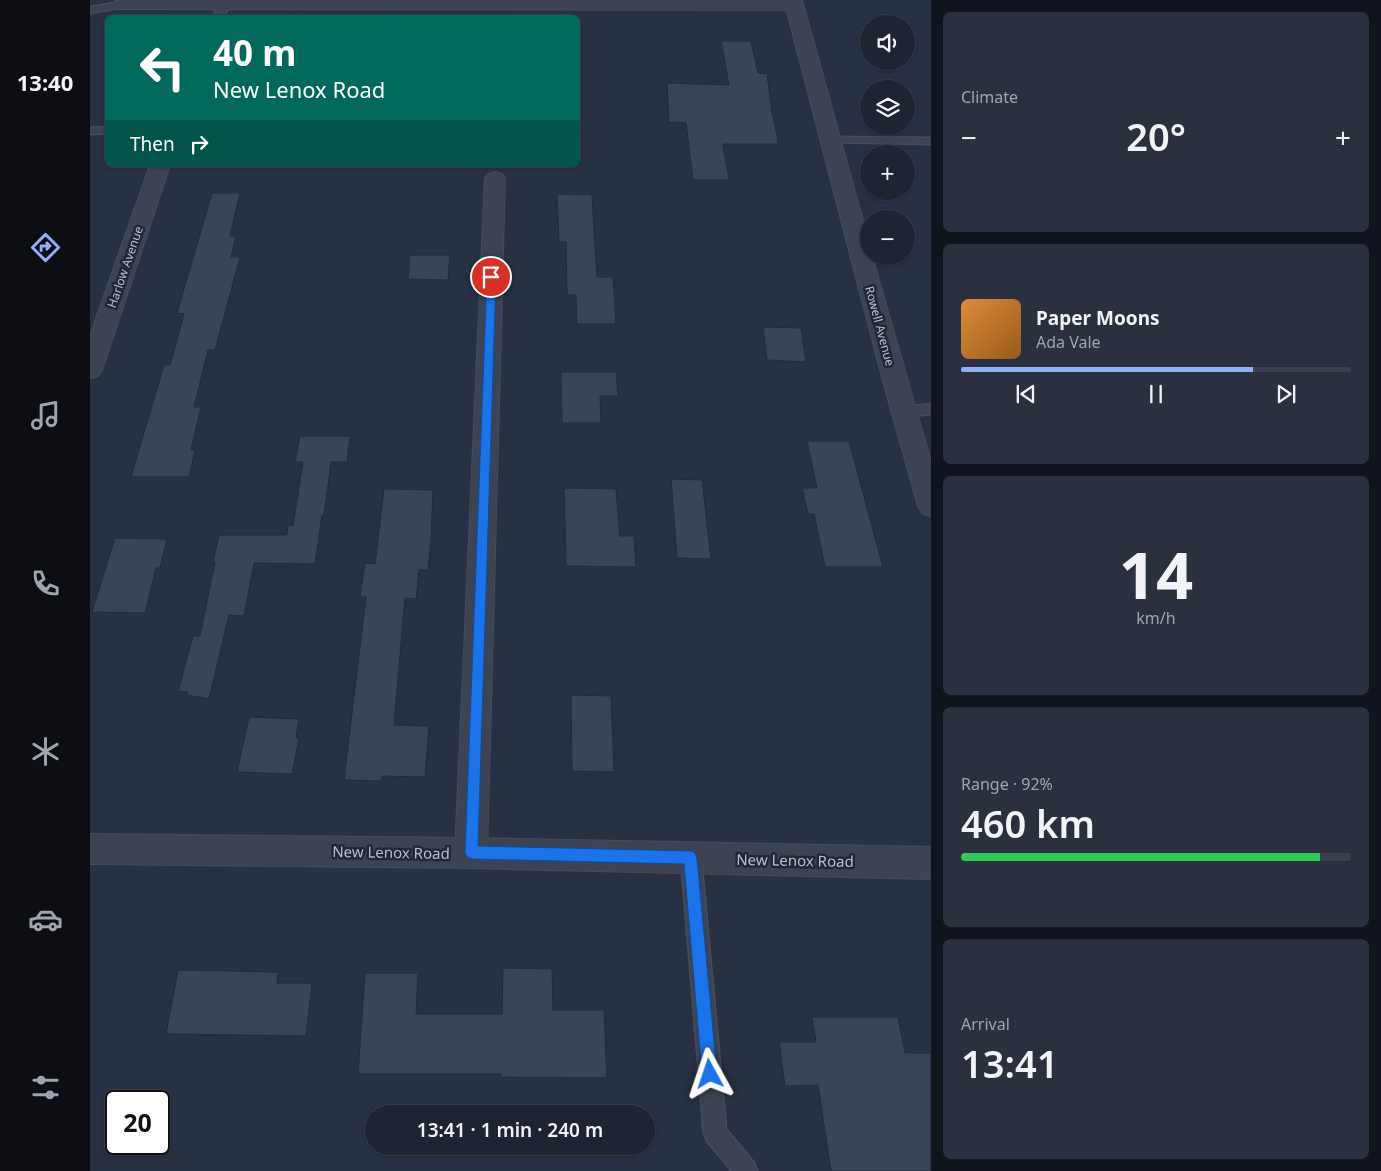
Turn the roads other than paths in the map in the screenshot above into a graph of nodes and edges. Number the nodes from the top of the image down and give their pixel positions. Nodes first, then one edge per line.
1 (794, 3) edge
2 (121, 5) joint
3 (90, 10) edge
4 (221, 11) edge
5 (105, 130) edge
6 (90, 131) edge
7 (831, 140) junction
8 (931, 141) edge
9 (159, 167) edge
10 (495, 178) dead end
11 (90, 370) edge
12 (931, 409) edge
13 (904, 412) junction
14 (931, 506) edge
15 (90, 849) edge
16 (472, 853) junction
17 (691, 858) junction
18 (931, 864) edge
19 (746, 1171) edge

1 - 4 street
1 - 7 street, Rowell Avenue
2 - 3 lane
2 - 4 street
5 - 6 lane
7 - 8 lane
7 - 13 street, Rowell Avenue
9 - 11 street, Harlow Avenue
10 - 16 street
12 - 13 lane
13 - 14 street, Rowell Avenue
15 - 16 street, New Lenox Road
16 - 17 street, New Lenox Road
17 - 18 street, New Lenox Road
17 - 19 lane

